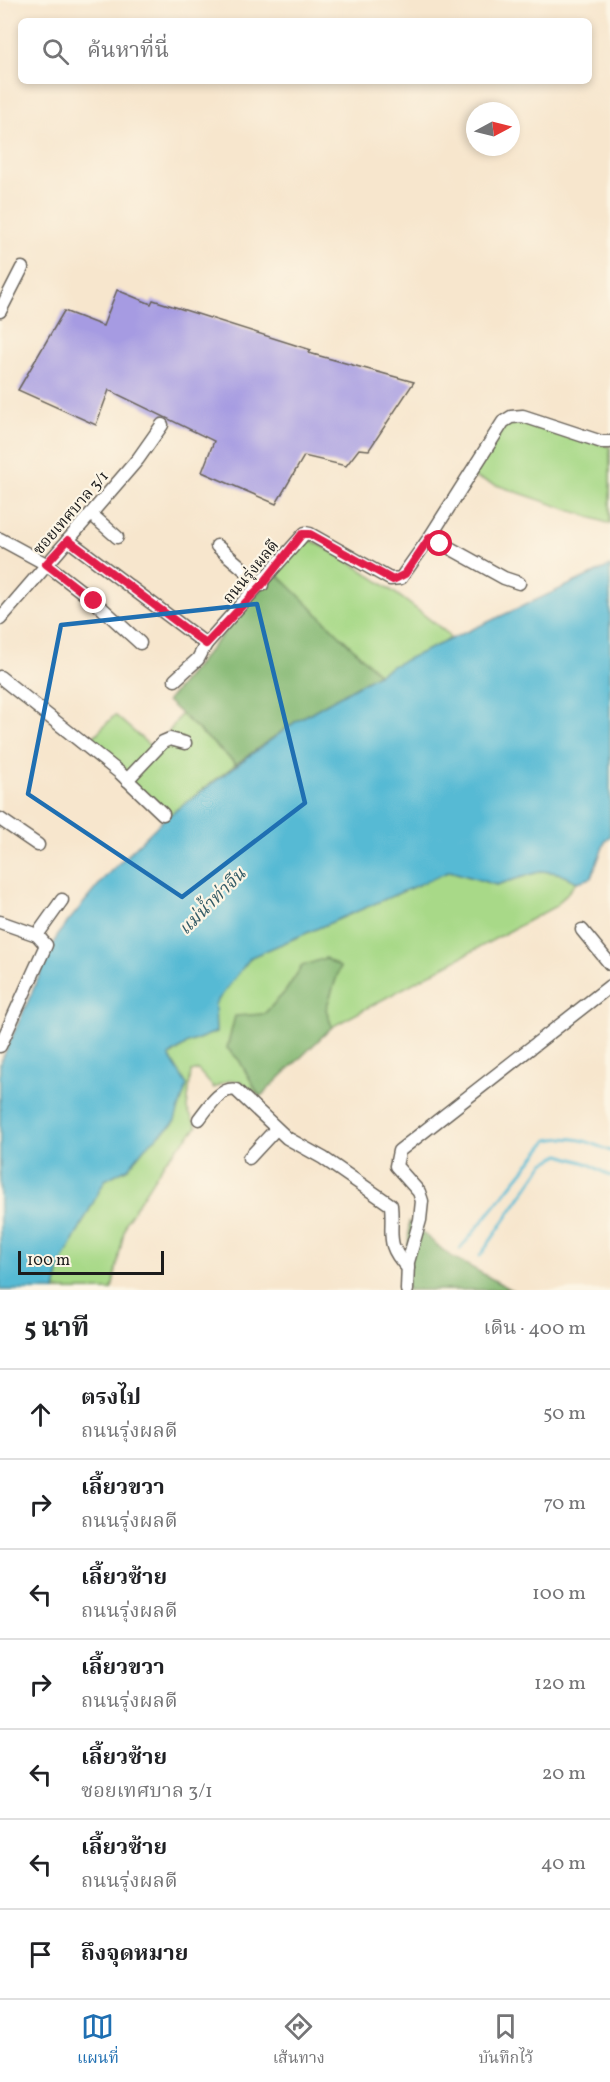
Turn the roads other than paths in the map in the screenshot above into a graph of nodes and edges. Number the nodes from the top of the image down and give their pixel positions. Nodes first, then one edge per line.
1 (22, 268) dead end
2 (0, 311) edge
3 (162, 425) dead end
4 (610, 441) edge
5 (91, 514) junction
6 (117, 537) dead end
7 (430, 537) junction
8 (0, 539) edge
9 (68, 540) junction
10 (217, 546) dead end
11 (46, 564) junction
12 (519, 583) dead end
13 (262, 585) junction
14 (0, 619) edge
15 (140, 643) dead end
16 (206, 644) junction
17 (0, 677) edge
18 (175, 680) dead end
19 (185, 743) dead end
20 (127, 780) junction
21 (163, 814) dead end
22 (0, 819) edge
23 (38, 845) dead end
24 (62, 900) dead end
25 (0, 922) edge
26 (582, 930) dead end
27 (37, 935) junction
28 (610, 964) edge
29 (610, 986) edge
30 (5, 1022) edge
31 (0, 1046) edge
32 (198, 1119) dead end
33 (276, 1129) junction
34 (249, 1158) dead end
35 (408, 1268) junction
36 (407, 1290) edge

1 - 2 street
3 - 5 street, ซอยเทศบาล 3/1
4 - 7 street, ถนนรุ่งผลดี
5 - 6 street
5 - 9 street, ซอยเทศบาล 3/1
7 - 12 street
7 - 13 street, ถนนรุ่งผลดี
8 - 11 street
9 - 11 street, ซอยเทศบาล 3/1
9 - 16 street
10 - 13 street
11 - 14 street, ซอยเทศบาล 3/1
11 - 15 street
13 - 16 street, ถนนรุ่งผลดี
16 - 18 street, ถนนรุ่งผลดี
17 - 20 street
19 - 20 street
20 - 21 street
22 - 23 street
24 - 27 street
25 - 27 street
26 - 28 street
27 - 30 street
29 - 35 street
30 - 31 street
32 - 33 street
33 - 34 street
33 - 35 street
35 - 36 street

